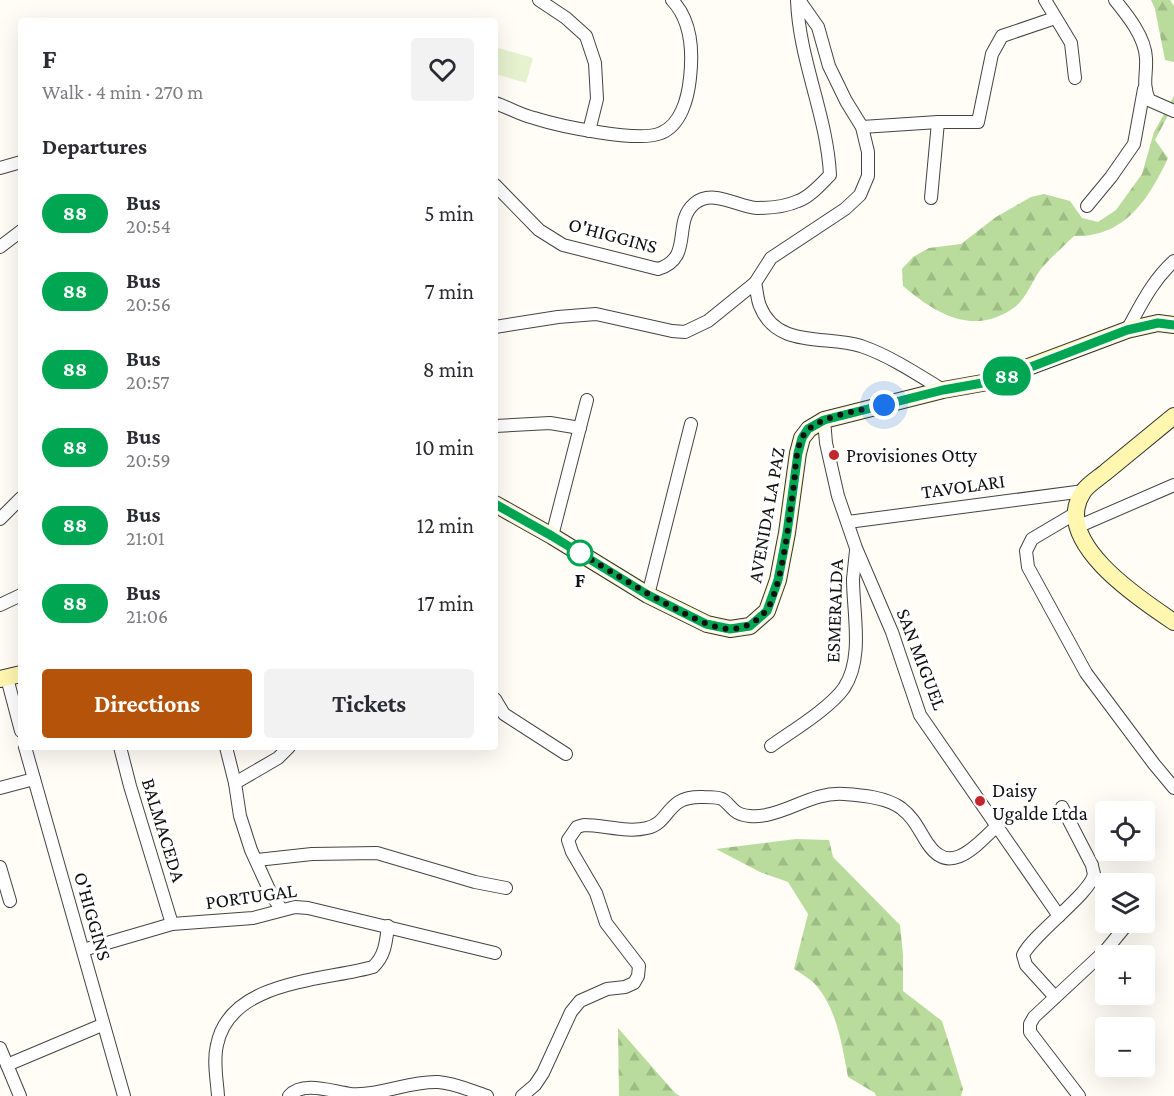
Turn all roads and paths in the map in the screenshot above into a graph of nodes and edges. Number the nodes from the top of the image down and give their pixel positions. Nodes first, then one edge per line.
1 (539, 0) edge
2 (672, 0) edge
3 (798, 0) edge
4 (1046, 0) edge
5 (1115, 0) edge
6 (1055, 18) junction
7 (1075, 78) dead end
8 (1144, 88) junction
9 (498, 104) edge
10 (1174, 111) edge
11 (938, 122) junction
12 (862, 127) junction
13 (590, 131) junction
14 (18, 163) edge
15 (0, 168) edge
16 (498, 187) edge
17 (931, 198) dead end
18 (1087, 206) dead end
19 (18, 233) edge
20 (0, 247) edge
21 (1174, 261) edge
22 (755, 283) junction
23 (1174, 325) edge
24 (498, 327) edge
25 (1127, 330) junction
26 (943, 390) junction
27 (587, 400) dead end
28 (1174, 416) edge
29 (824, 420) junction
30 (691, 424) dead end
31 (498, 426) edge
32 (580, 428) junction
33 (1174, 484) edge
34 (1083, 491) junction
35 (18, 501) edge
36 (498, 506) edge
37 (0, 519) edge
38 (1076, 520) junction
39 (848, 522) junction
40 (552, 536) junction
41 (856, 548) junction
42 (648, 595) junction
43 (18, 596) edge
44 (0, 605) edge
45 (1174, 622) edge
46 (9, 677) edge
47 (498, 704) edge
48 (18, 718) edge
49 (771, 746) dead end
50 (26, 750) edge
51 (121, 750) edge
52 (227, 750) edge
53 (286, 750) edge
54 (566, 754) dead end
55 (34, 779) junction
56 (235, 783) junction
57 (0, 788) edge
58 (1174, 788) edge
59 (1062, 807) dead end
60 (997, 826) junction
61 (257, 860) junction
62 (0, 867) edge
63 (506, 888) dead end
64 (10, 901) dead end
65 (282, 910) junction
66 (1059, 916) junction
67 (172, 924) junction
68 (388, 926) junction
69 (1120, 933) edge
70 (83, 950) junction
71 (495, 953) dead end
72 (1055, 997) junction
73 (102, 1025) junction
74 (0, 1048) edge
75 (7, 1065) junction
76 (20, 1096) edge
77 (124, 1096) edge
78 (218, 1096) edge
79 (289, 1096) edge
80 (487, 1096) edge
81 (522, 1096) edge
82 (1079, 1096) edge

1 - 13 street
2 - 13 street
3 - 12 street
3 - 16 street, O'HIGGINS
4 - 6 street
5 - 8 street
6 - 7 street
6 - 11 street
8 - 10 street
8 - 18 street
9 - 13 street
11 - 12 street
11 - 17 street
12 - 22 street
14 - 15 street
19 - 20 street
21 - 25 street
22 - 24 street
22 - 26 street
23 - 25 street, AVENIDA LA PAZ
25 - 26 street, AVENIDA LA PAZ
26 - 29 street, AVENIDA LA PAZ
27 - 32 street
28 - 34 street
29 - 39 street, SAN MIGUEL
29 - 42 street, AVENIDA LA PAZ
30 - 42 street
31 - 32 street
32 - 40 street
33 - 38 street
34 - 38 street
34 - 39 street, TAVOLARI
35 - 37 street
36 - 40 street, AVENIDA LA PAZ
38 - 45 street
38 - 58 street
39 - 41 street, SAN MIGUEL
40 - 42 street, AVENIDA LA PAZ
41 - 49 street, ESMERALDA
41 - 60 street, SAN MIGUEL
43 - 44 street
46 - 48 street
47 - 54 street
50 - 55 street, O'HIGGINS
51 - 67 street, BALMACEDA
52 - 56 street
53 - 56 street
55 - 57 street
55 - 70 street, O'HIGGINS
56 - 61 street
59 - 66 street
60 - 66 street, SAN MIGUEL
60 - 81 street
61 - 63 street
61 - 65 street
62 - 64 street
65 - 67 street, PORTUGAL
65 - 68 street, PORTUGAL
66 - 72 street
67 - 70 street, PORTUGAL
68 - 71 street, PORTUGAL
68 - 78 street
69 - 72 street
70 - 73 street, O'HIGGINS
72 - 82 street
73 - 75 street
73 - 77 street, O'HIGGINS
74 - 75 street
75 - 76 street
79 - 80 street

